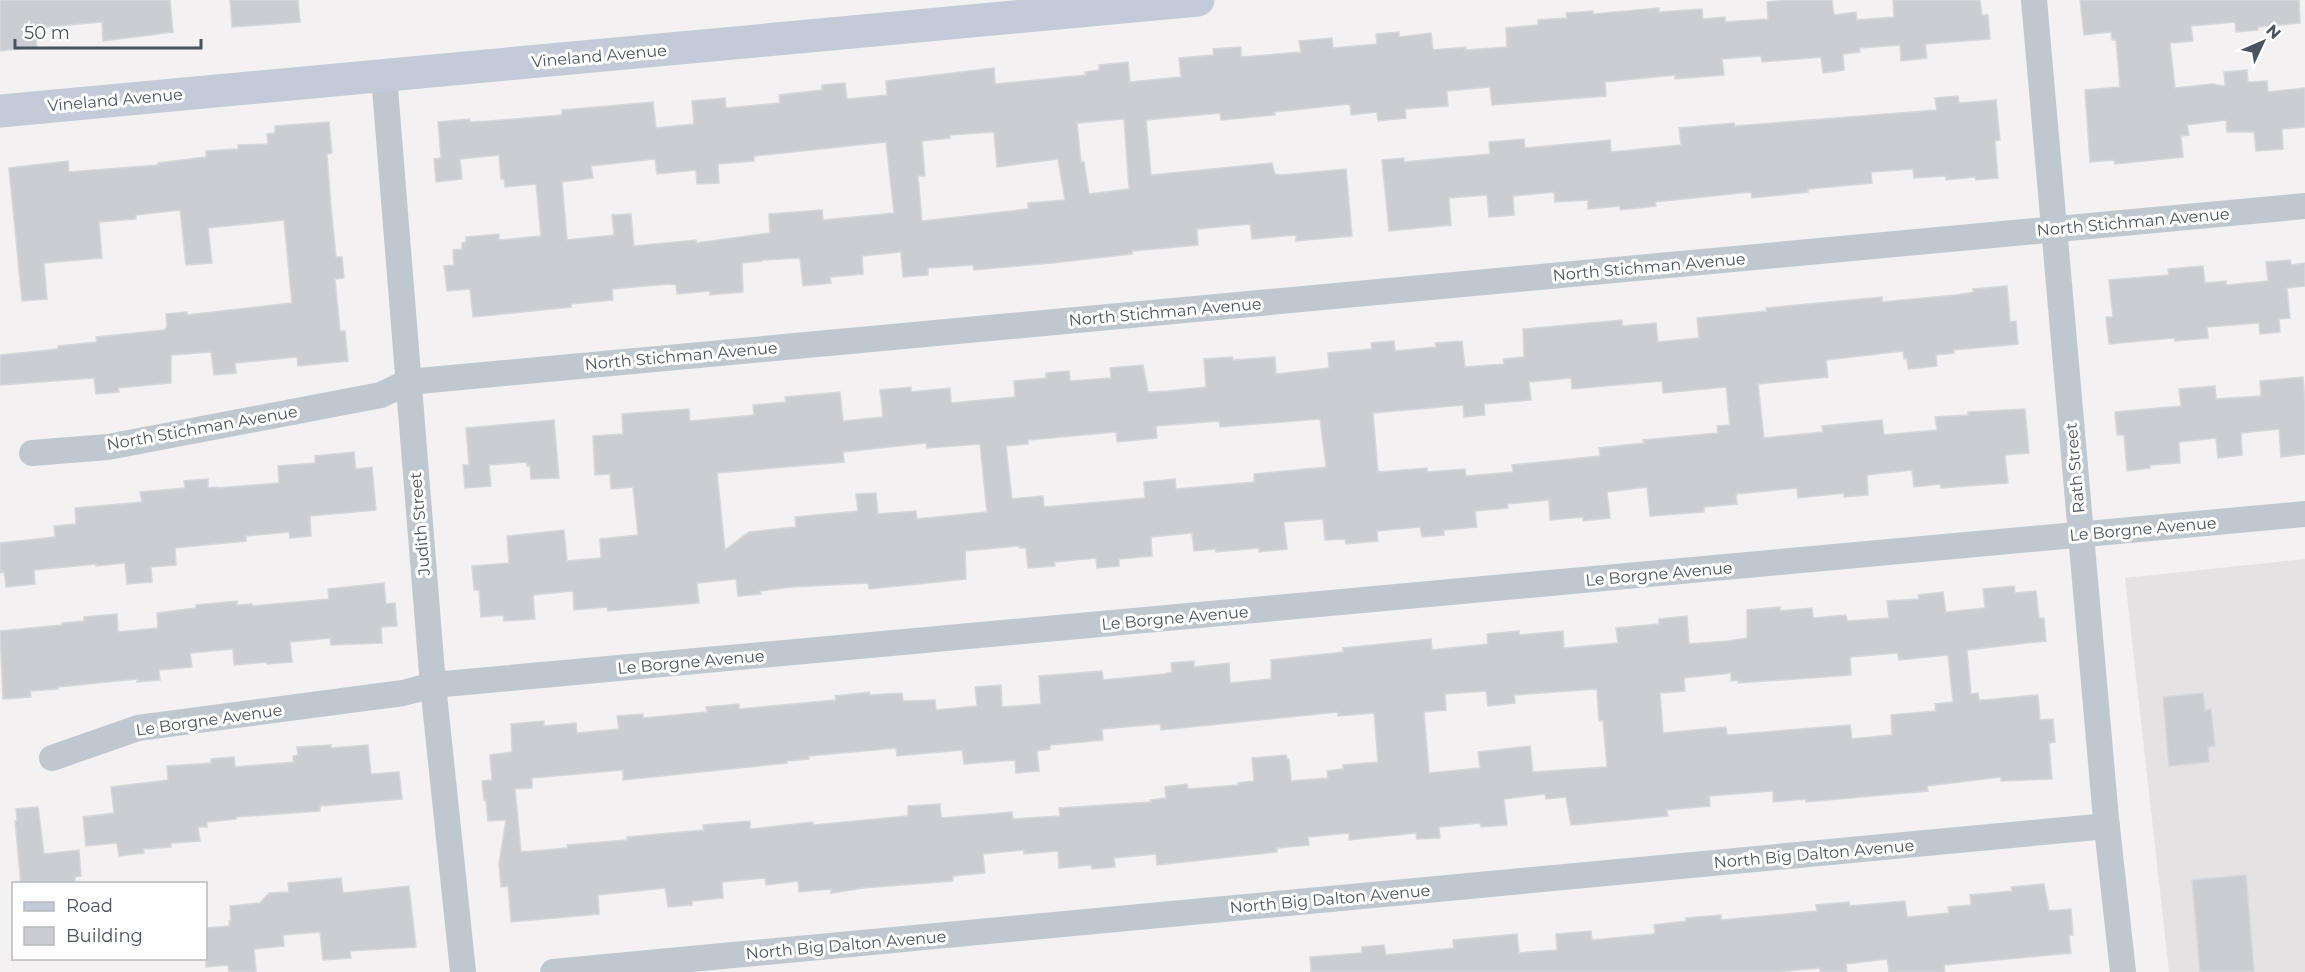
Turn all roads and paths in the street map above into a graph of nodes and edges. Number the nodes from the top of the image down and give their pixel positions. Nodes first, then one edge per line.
1 (1198, 0) edge
2 (2034, 0) edge
3 (384, 76) junction
4 (0, 111) edge
5 (2305, 206) edge
6 (2054, 229) junction
7 (408, 381) junction
8 (32, 453) dead end
9 (2305, 514) edge
10 (2081, 535) junction
11 (434, 685) junction
12 (52, 758) dead end
13 (2107, 826) junction
14 (463, 972) edge
15 (553, 972) edge
16 (2123, 972) edge

1 - 3 street, Vineland Avenue
2 - 6 street, Rath Street
3 - 4 street, Vineland Avenue
3 - 7 street, Judith Street
5 - 6 street, North Stichman Avenue
6 - 7 street, North Stichman Avenue
6 - 10 street, Rath Street
7 - 8 street, North Stichman Avenue
7 - 11 street, Judith Street
9 - 10 street, Le Borgne Avenue
10 - 11 street, Le Borgne Avenue
10 - 13 street, Rath Street
11 - 12 street, Le Borgne Avenue
11 - 14 street, Judith Street
13 - 15 street, North Big Dalton Avenue
13 - 16 street, Rath Street

